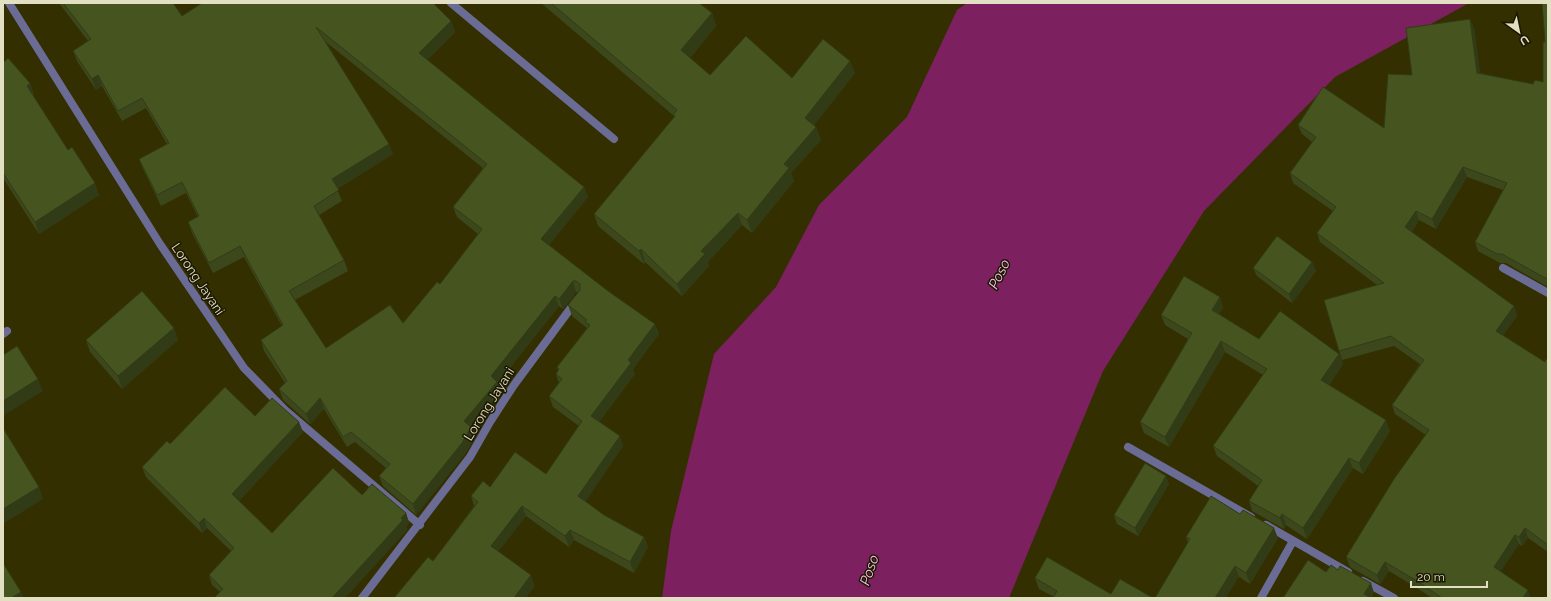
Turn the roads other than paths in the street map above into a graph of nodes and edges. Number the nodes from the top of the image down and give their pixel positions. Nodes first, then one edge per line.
1 (9, 3) edge
2 (451, 3) edge
3 (614, 139) dead end
4 (1503, 268) edge
5 (1548, 293) edge
6 (579, 298) edge
7 (1128, 447) dead end
8 (420, 525) junction
9 (1293, 541) junction
10 (362, 598) edge
11 (1261, 598) edge
12 (1394, 598) edge

1 - 8 street, Lorong Jayani
2 - 3 street
4 - 5 street
6 - 8 street, Lorong Jayani
7 - 9 street
8 - 10 street, Lorong Jayani
9 - 11 street
9 - 12 street

